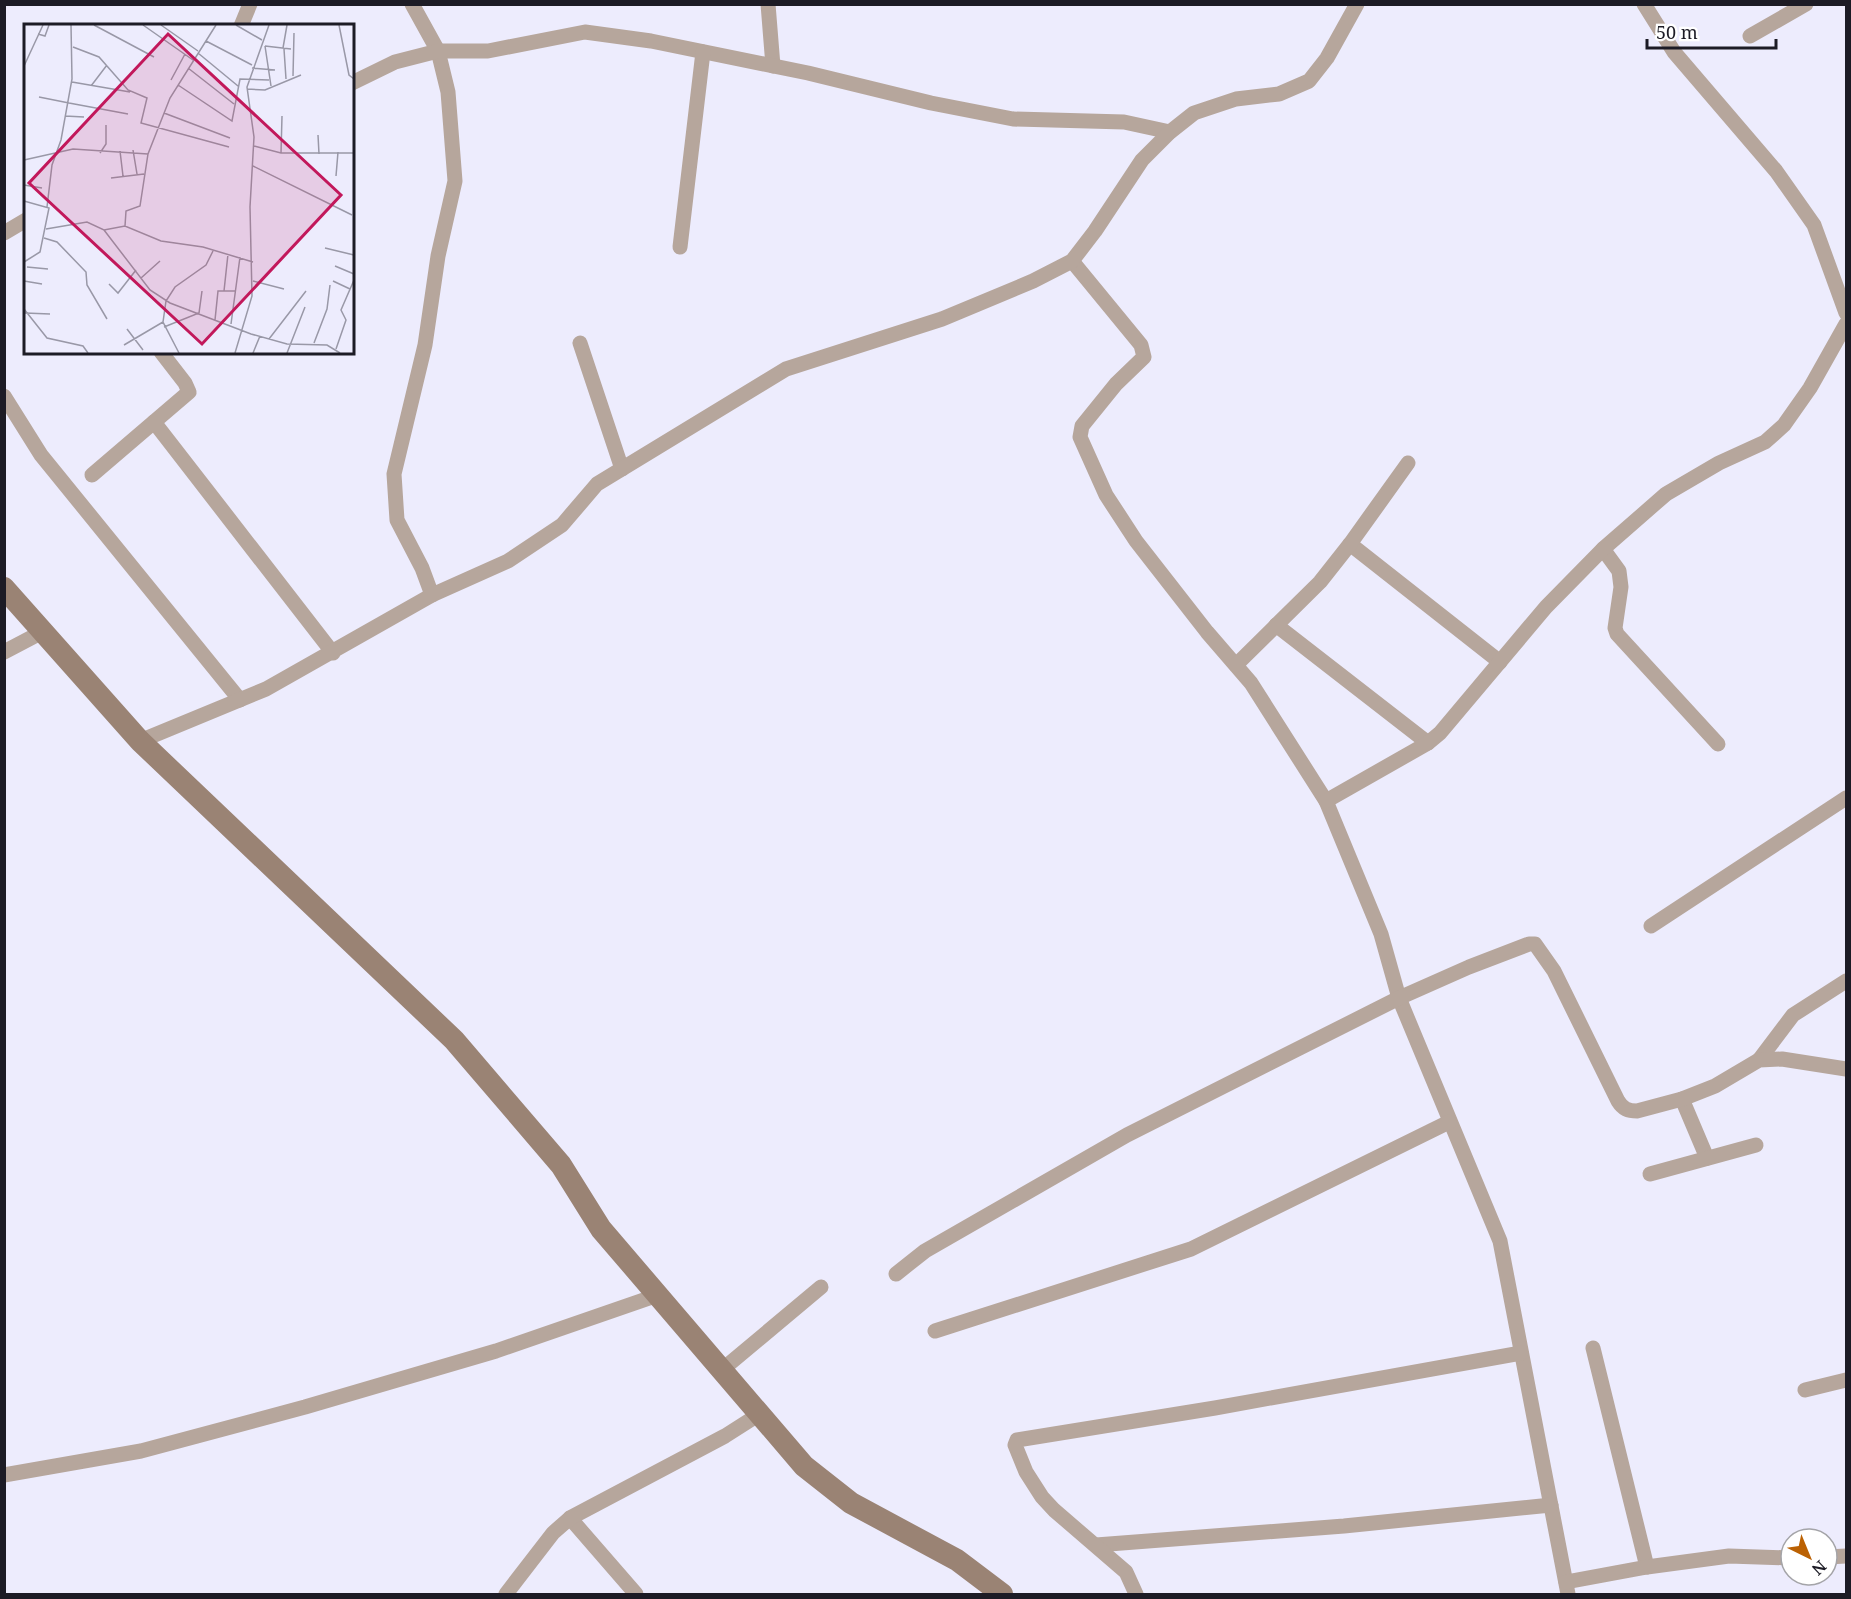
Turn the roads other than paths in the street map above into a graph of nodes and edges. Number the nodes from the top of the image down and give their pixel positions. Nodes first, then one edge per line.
1 (250, 4) edge
2 (412, 4) edge
3 (768, 4) edge
4 (1357, 4) edge
5 (1644, 4) edge
6 (1806, 4) edge
7 (242, 24) edge
8 (1750, 36) dead end
9 (438, 51) junction
10 (703, 52) junction
11 (773, 66) junction
12 (354, 83) edge
13 (1170, 132) junction
14 (24, 221) edge
15 (4, 233) edge
16 (680, 247) dead end
17 (1072, 261) junction
18 (1846, 313) edge
19 (1846, 324) edge
20 (580, 343) dead end
21 (163, 354) edge
22 (4, 396) edge
23 (154, 422) junction
24 (1408, 463) dead end
25 (622, 469) junction
26 (92, 475) dead end
27 (1350, 544) junction
28 (1603, 549) junction
29 (4, 588) edge
30 (432, 596) junction
31 (1275, 625) junction
32 (44, 631) junction
33 (4, 652) edge
34 (333, 652) junction
35 (1500, 662) junction
36 (1236, 665) junction
37 (240, 700) junction
38 (140, 741) junction
39 (1428, 743) junction
40 (1718, 744) dead end
41 (1846, 798) edge
42 (1326, 801) junction
43 (1651, 926) dead end
44 (1846, 981) edge
45 (1399, 998) junction
46 (1759, 1060) junction
47 (1846, 1069) edge
48 (1682, 1099) junction
49 (1449, 1122) junction
50 (1756, 1145) dead end
51 (1707, 1158) junction
52 (1650, 1174) dead end
53 (896, 1274) dead end
54 (820, 1287) dead end
55 (658, 1294) junction
56 (935, 1331) dead end
57 (1593, 1347) dead end
58 (1521, 1353) junction
59 (723, 1369) junction
60 (1846, 1380) edge
61 (1805, 1390) dead end
62 (761, 1413) junction
63 (4, 1475) edge
64 (1551, 1505) junction
65 (570, 1518) junction
66 (1096, 1545) junction
67 (1779, 1558) edge
68 (1647, 1567) junction
69 (1567, 1588) edge
70 (506, 1594) edge
71 (636, 1594) edge
72 (1002, 1594) edge
73 (1136, 1594) edge

1 - 7 street
2 - 9 street
3 - 11 street
4 - 13 street
5 - 18 street
6 - 8 street
9 - 10 street
9 - 12 street
9 - 30 street
10 - 11 street
10 - 16 street
11 - 13 street
13 - 17 street
14 - 15 street
17 - 25 street
17 - 36 street
19 - 28 street
20 - 25 street
21 - 23 street
22 - 37 street
23 - 26 street
23 - 34 street
24 - 27 street
25 - 30 street
27 - 31 street
27 - 35 street
28 - 35 street
28 - 40 street
29 - 32 street
30 - 34 street
31 - 36 street
31 - 39 street
32 - 33 street
32 - 38 street
34 - 37 street
35 - 39 street
36 - 42 street
37 - 38 street
38 - 55 street
39 - 42 street
41 - 43 street
42 - 45 street
44 - 46 street
45 - 48 street
45 - 49 street
45 - 53 street
46 - 47 street
46 - 48 street
48 - 51 street
49 - 56 street
49 - 58 street
50 - 51 street
51 - 52 street
54 - 59 street
55 - 59 street
55 - 63 street
57 - 68 street
58 - 64 street
58 - 66 street
59 - 62 street
60 - 61 street
62 - 65 street
62 - 72 street
64 - 66 street
64 - 69 street
65 - 70 street
65 - 71 street
66 - 73 street
67 - 68 street
68 - 69 street

